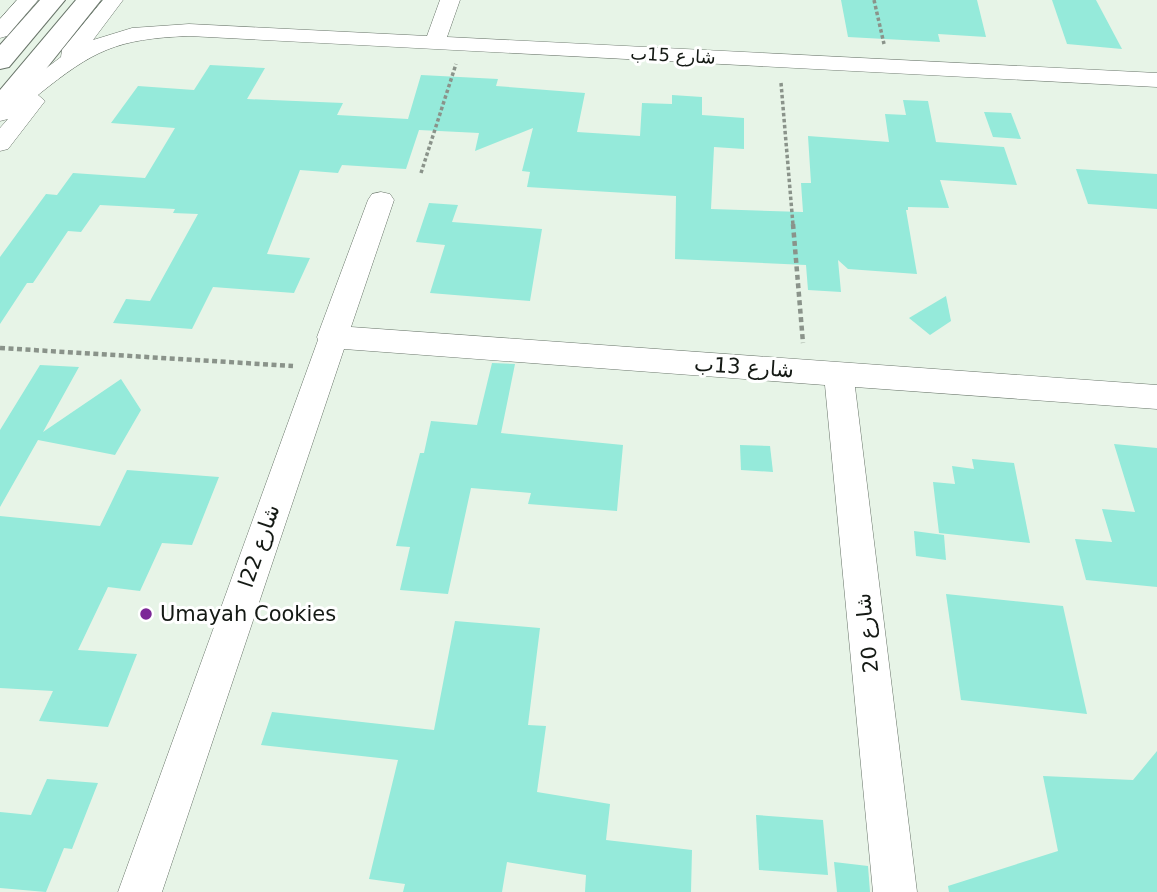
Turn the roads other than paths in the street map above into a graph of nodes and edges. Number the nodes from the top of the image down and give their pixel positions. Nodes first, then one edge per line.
1 (29, 0) edge
2 (53, 0) edge
3 (89, 0) edge
4 (450, 0) edge
5 (123, 7) edge
6 (189, 30) junction
7 (0, 32) edge
8 (435, 43) junction
9 (0, 61) edge
10 (57, 72) junction
11 (1157, 80) edge
12 (0, 111) edge
13 (0, 144) edge
14 (380, 200) dead end
15 (326, 352) junction
16 (822, 373) junction
17 (1157, 397) edge
18 (140, 892) edge
19 (895, 892) edge

1 - 7 street
2 - 9 street
3 - 12 street
4 - 8 street
5 - 6 street, شارع 15ب
5 - 10 street
6 - 8 street, شارع 15ب
6 - 10 street, شارع 15ب
8 - 11 street, شارع 15ب
10 - 12 street
10 - 13 street
14 - 15 street, شارع 22ا
15 - 16 street, شارع 13ب
15 - 18 street, شارع 22ا
16 - 17 street, شارع 13ب
16 - 19 street, شارع 20

